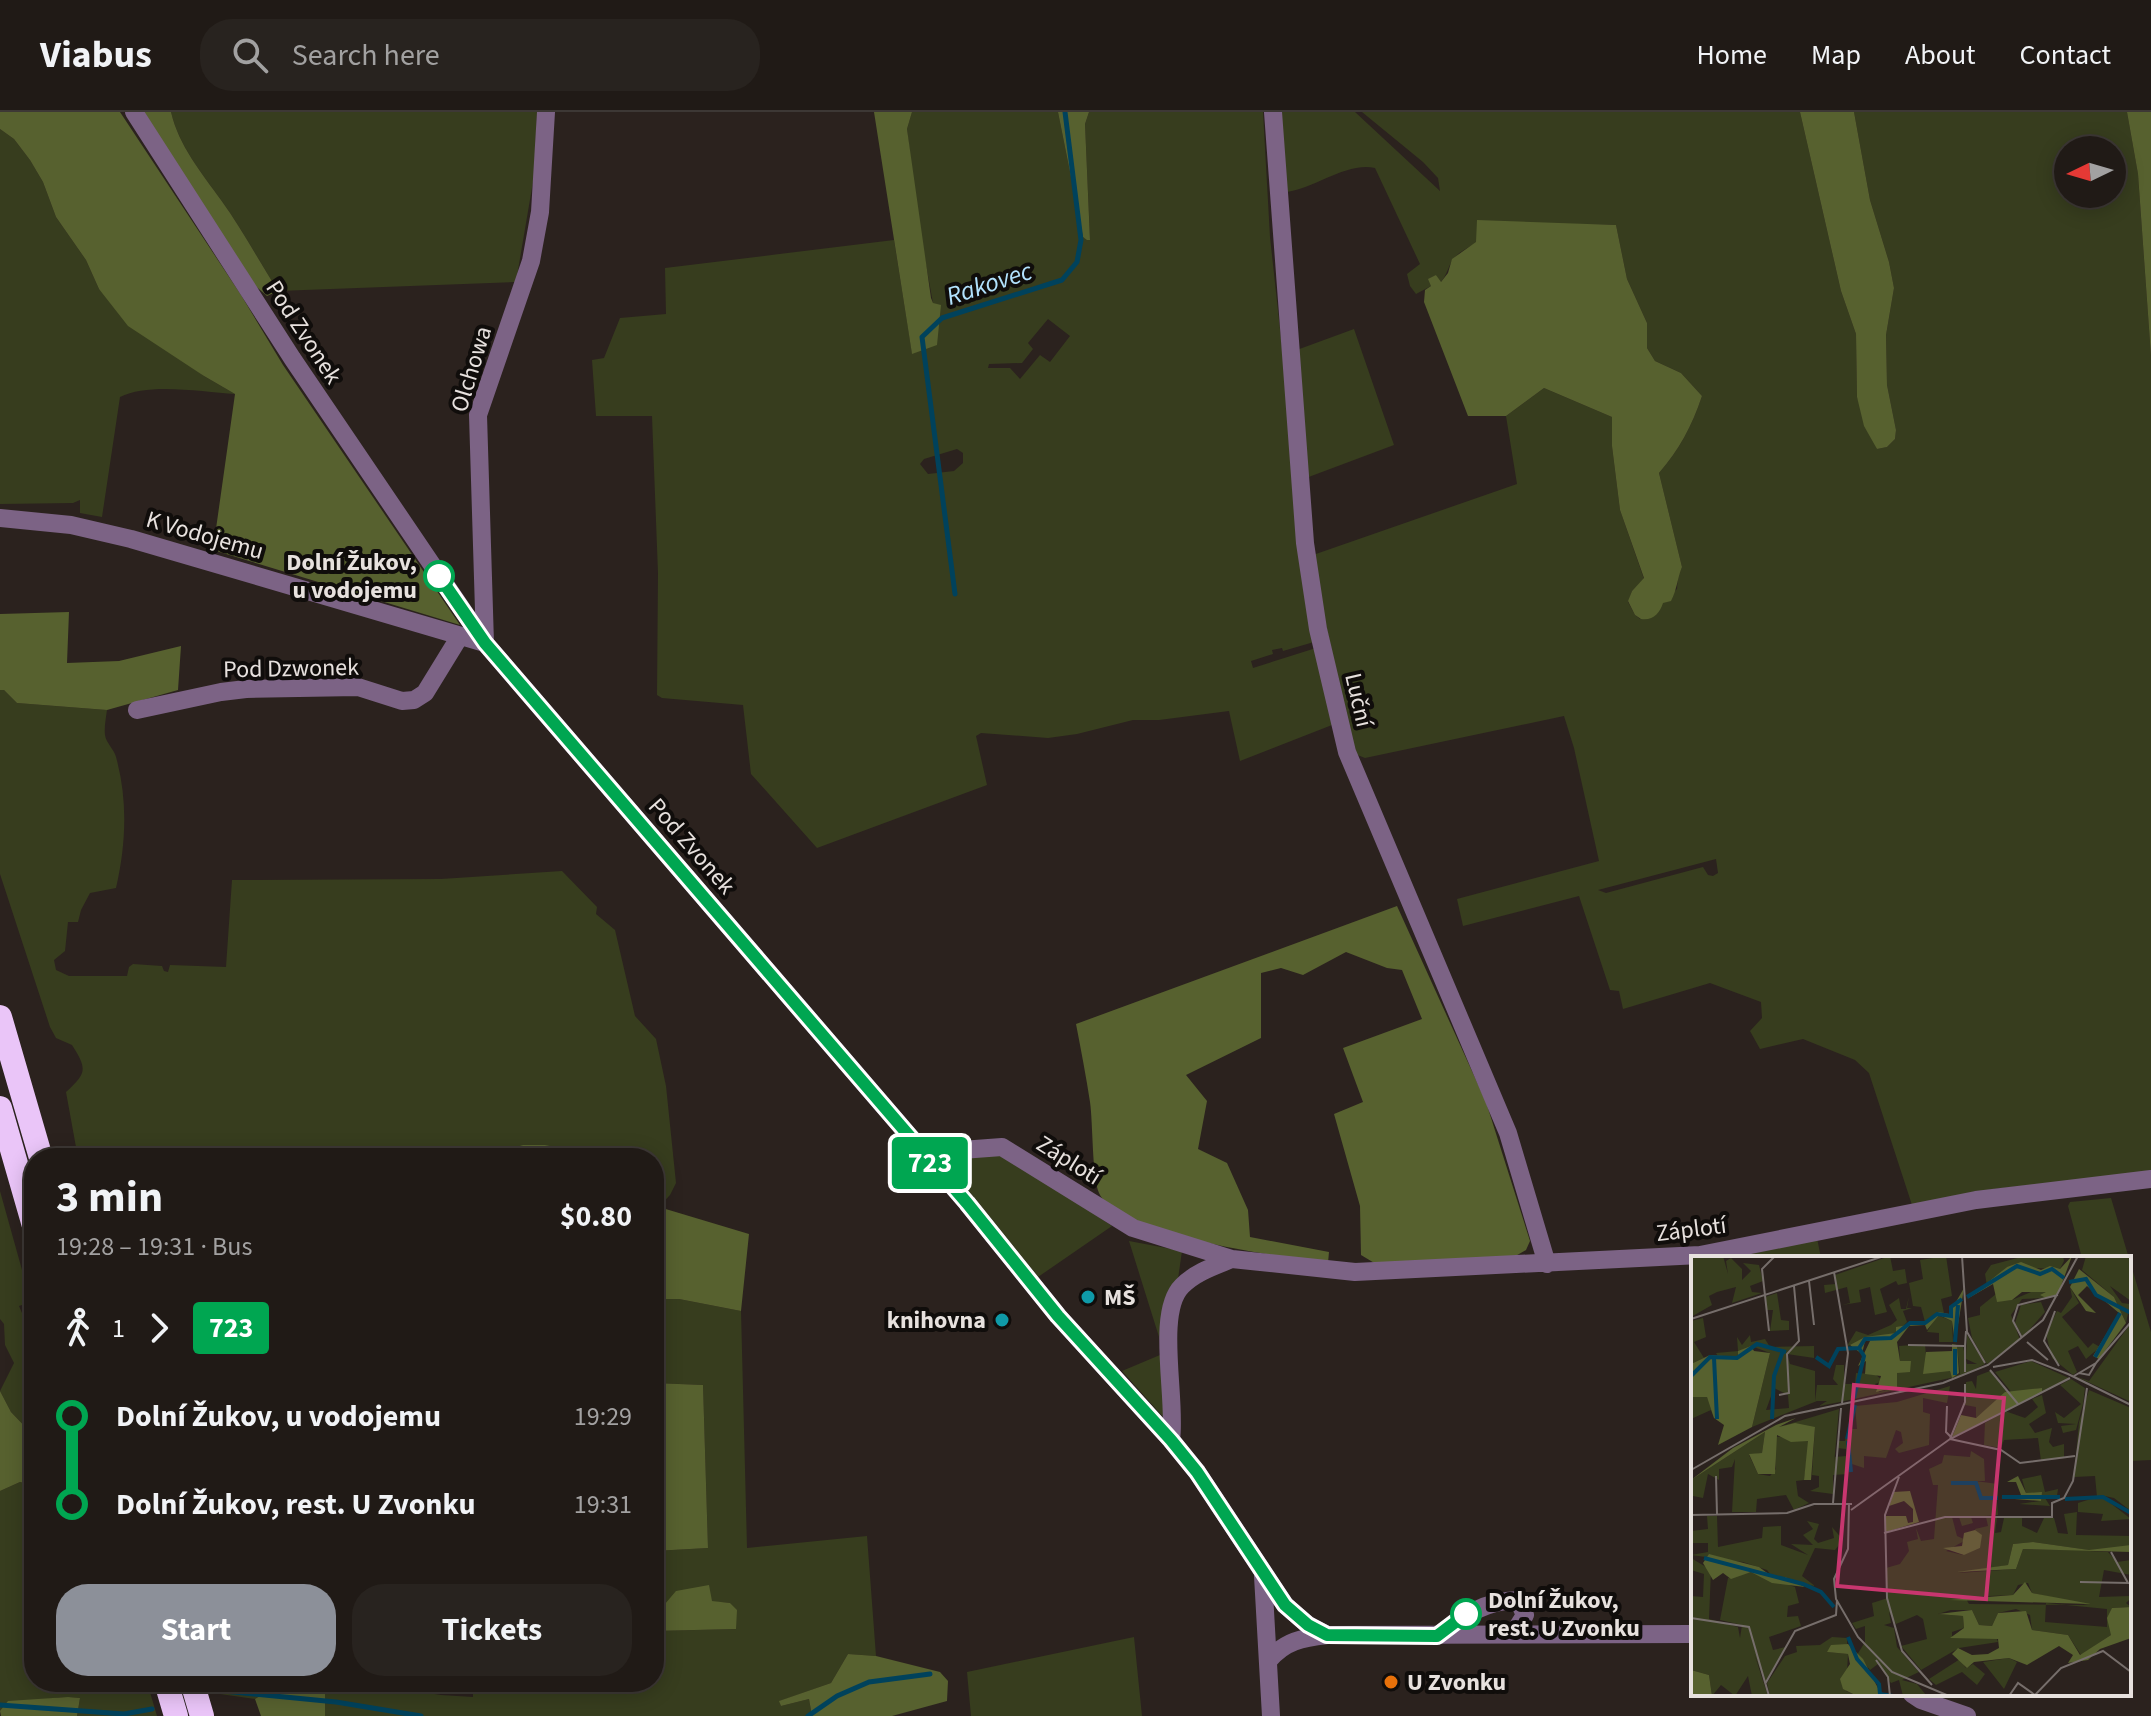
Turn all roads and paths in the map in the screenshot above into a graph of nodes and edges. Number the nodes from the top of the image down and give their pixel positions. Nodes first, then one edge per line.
1 (134, 112) edge
2 (546, 112) edge
3 (1273, 112) edge
4 (0, 518) edge
5 (460, 636) junction
6 (485, 643) junction
7 (137, 710) dead end
8 (0, 1017) edge
9 (0, 1108) edge
10 (38, 1148) edge
11 (921, 1153) junction
12 (2151, 1179) edge
13 (24, 1191) edge
14 (1232, 1259) junction
15 (1547, 1264) junction
16 (1171, 1440) junction
17 (1263, 1573) junction
18 (1513, 1634) junction
19 (1691, 1634) edge
20 (1327, 1635) junction
21 (1437, 1636) junction
22 (1269, 1660) junction
23 (169, 1692) edge
24 (195, 1692) edge
25 (1915, 1696) edge
26 (176, 1716) edge
27 (202, 1716) edge
28 (1271, 1716) edge
29 (1967, 1716) edge

1 - 6 street, Pod Zvonek
2 - 6 street, Olchowa
3 - 15 street, Luční
4 - 5 street, K Vodojemu
5 - 6 street, K Vodojemu
5 - 7 street, Pod Dzwonek
6 - 11 street, Pod Zvonek
8 - 10 highway
9 - 13 highway
11 - 14 street, Záplotí
11 - 16 street, Pod Zvonek
12 - 15 street, Záplotí
14 - 15 street, Záplotí
14 - 16 street
16 - 17 street, Pod Zvonek
17 - 20 street, Pod Zvonek
17 - 22 street, Pod Zvonek
18 - 19 street
18 - 21 street
18 - 21 street
20 - 21 street
20 - 22 street
22 - 28 street, Pod Zvonek
23 - 26 highway
24 - 27 highway
25 - 29 street

